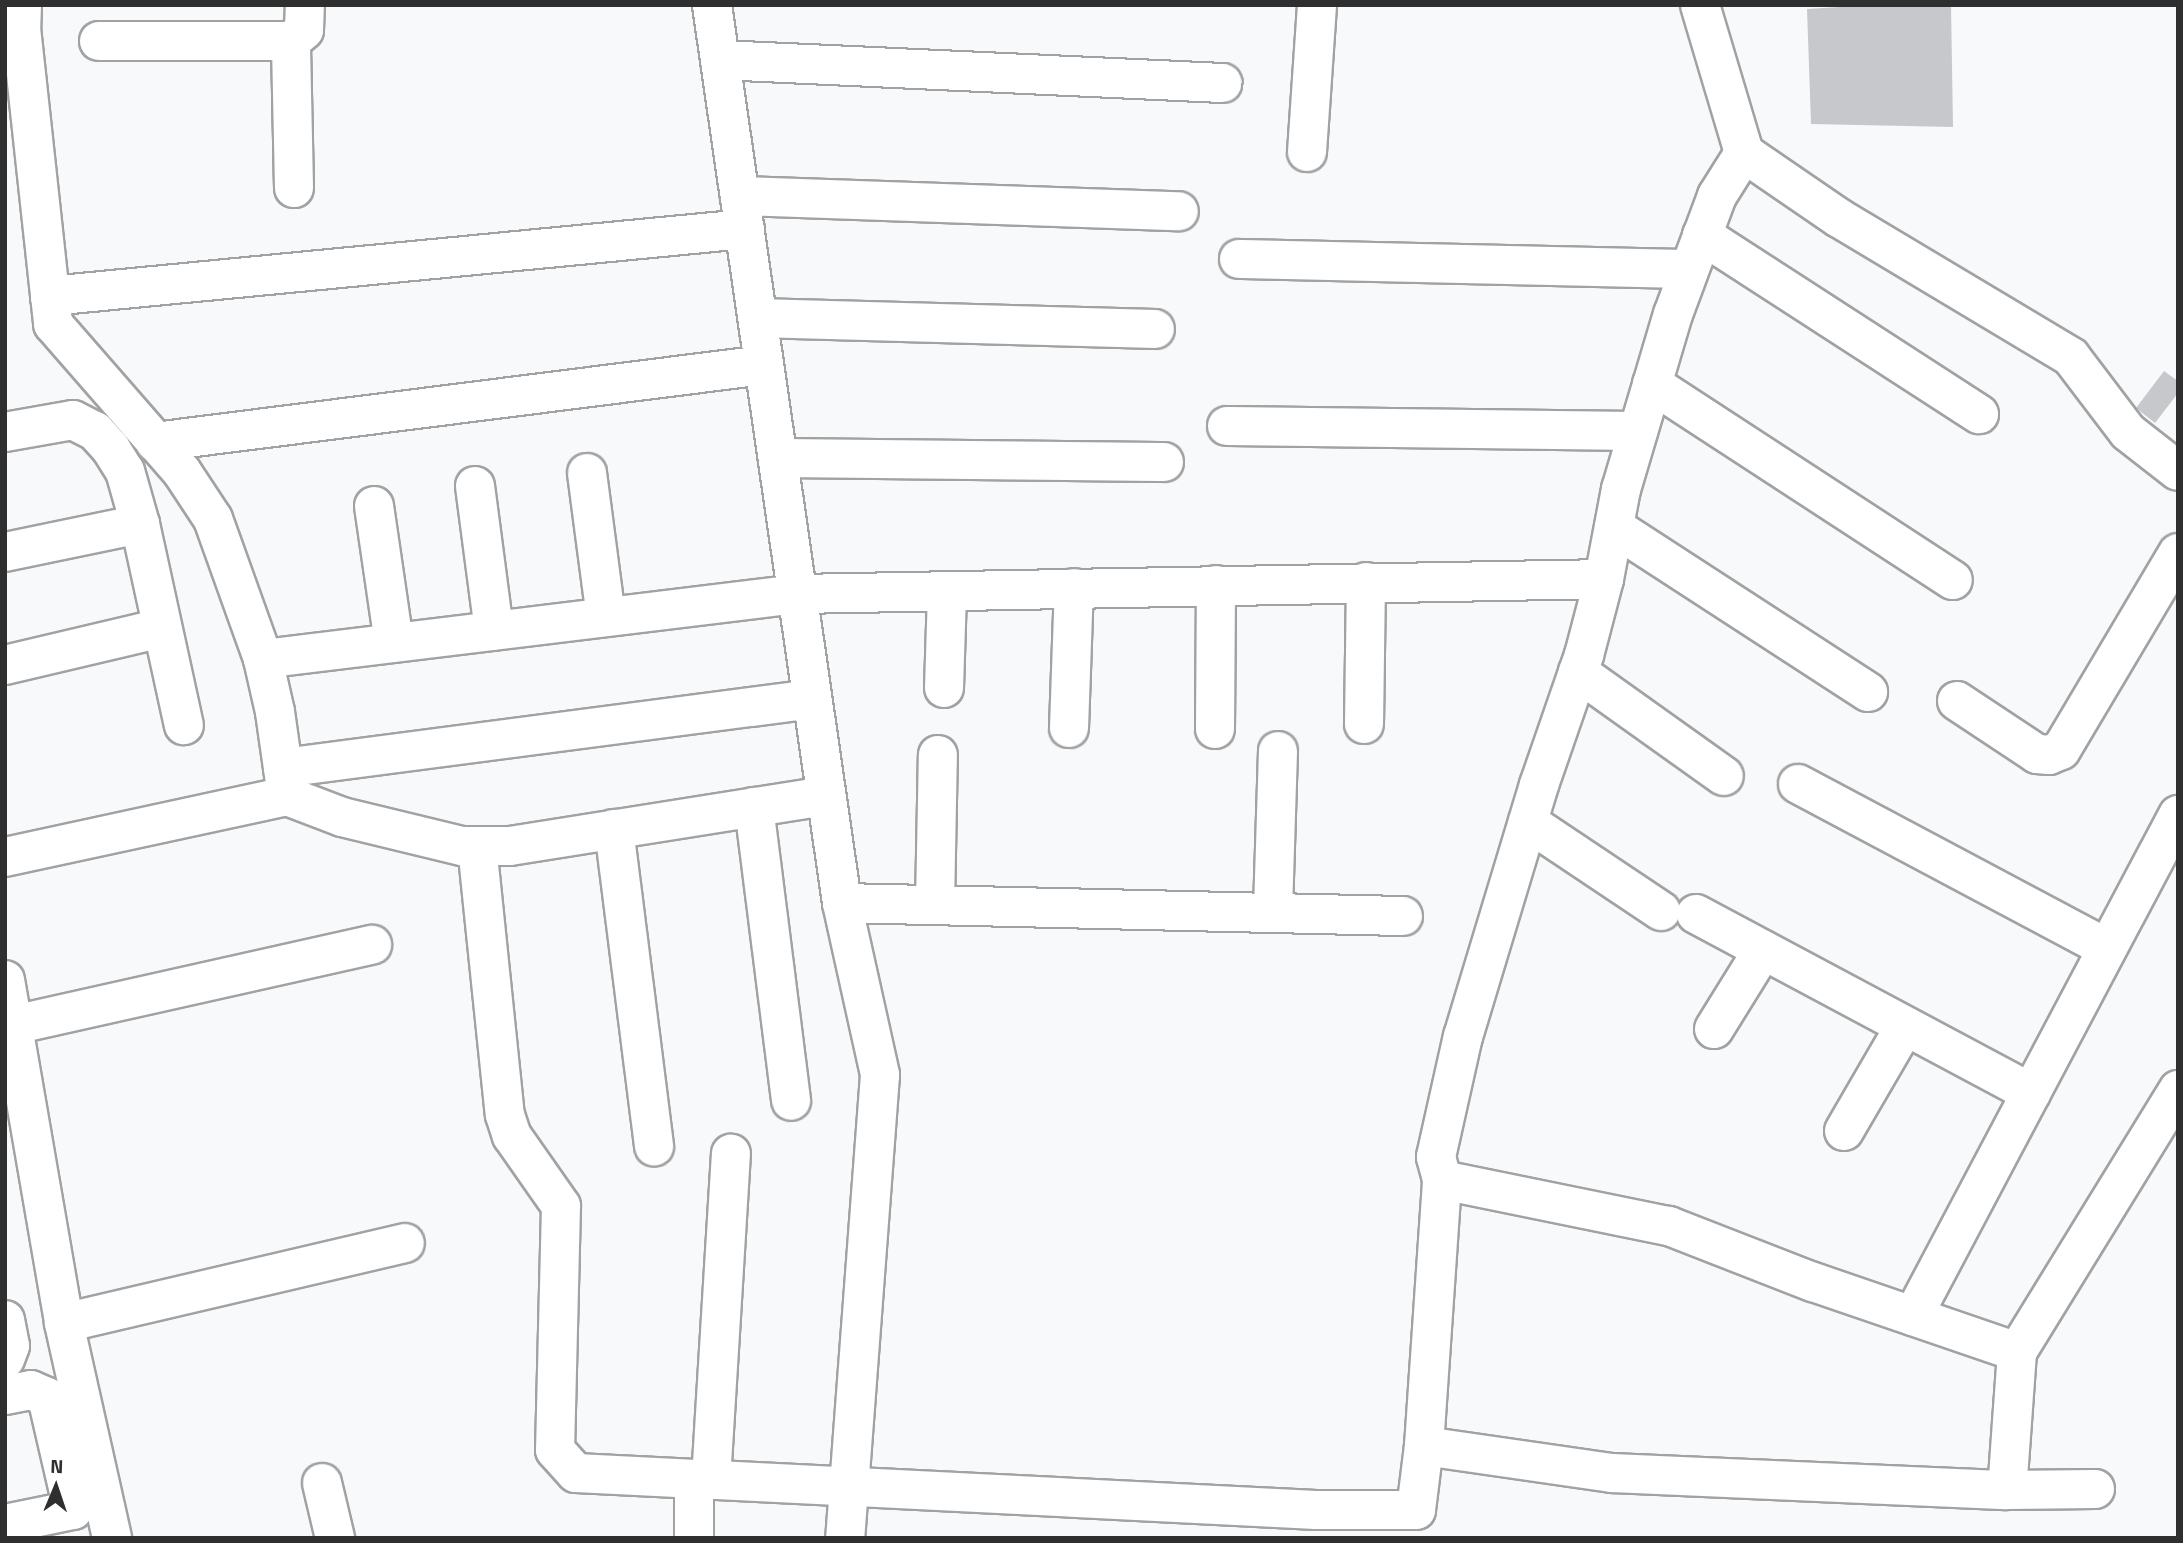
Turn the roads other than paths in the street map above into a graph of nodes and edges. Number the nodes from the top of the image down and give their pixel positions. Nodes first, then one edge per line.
1 (22, 5) edge
2 (305, 5) edge
3 (712, 5) edge
4 (1317, 5) edge
5 (1700, 5) edge
6 (99, 41) dead end
7 (291, 41) junction
8 (720, 60) junction
9 (1222, 83) dead end
10 (1307, 152) dead end
11 (1744, 153) junction
12 (294, 188) dead end
13 (1179, 211) dead end
14 (742, 212) junction
15 (1695, 252) junction
16 (1239, 259) dead end
17 (50, 296) junction
18 (758, 318) junction
19 (1155, 329) dead end
20 (764, 365) junction
21 (1652, 384) junction
22 (1979, 414) dead end
23 (1227, 426) dead end
24 (1638, 431) junction
25 (5, 432) edge
26 (155, 442) junction
27 (778, 458) junction
28 (1164, 462) dead end
29 (2178, 471) edge
30 (587, 473) dead end
31 (475, 485) dead end
32 (374, 506) dead end
33 (140, 524) junction
34 (1614, 527) junction
35 (5, 552) edge
36 (2178, 553) edge
37 (1604, 579) junction
38 (1953, 580) dead end
39 (1366, 582) junction
40 (1216, 585) junction
41 (1074, 588) junction
42 (947, 591) junction
43 (797, 594) junction
44 (606, 617) junction
45 (162, 628) junction
46 (494, 631) junction
47 (394, 643) junction
48 (263, 659) junction
49 (5, 665) edge
50 (1578, 672) junction
51 (944, 688) dead end
52 (1868, 692) dead end
53 (812, 699) junction
54 (1957, 701) dead end
55 (1364, 724) dead end
56 (184, 725) dead end
57 (1069, 728) dead end
58 (1215, 729) dead end
59 (1278, 751) dead end
60 (938, 755) dead end
61 (1724, 776) dead end
62 (285, 782) junction
63 (1798, 784) dead end
64 (825, 796) junction
65 (754, 807) junction
66 (2178, 815) edge
67 (1528, 822) junction
68 (614, 829) junction
69 (478, 846) junction
70 (5, 857) edge
71 (842, 903) junction
72 (935, 905) junction
73 (1273, 910) junction
74 (1403, 916) dead end
75 (372, 946) dead end
76 (2107, 948) junction
77 (1763, 950) junction
78 (5, 979) edge
79 (13, 1025) junction
80 (1905, 1026) junction
81 (1714, 1029) dead end
82 (2031, 1093) junction
83 (791, 1101) dead end
84 (2173, 1108) edge
85 (1844, 1131) dead end
86 (654, 1146) dead end
87 (731, 1154) dead end
88 (1442, 1180) junction
89 (405, 1243) dead end
90 (1913, 1316) junction
91 (5, 1320) edge
92 (64, 1323) junction
93 (2017, 1352) junction
94 (5, 1359) edge
95 (5, 1395) edge
96 (1424, 1446) junction
97 (703, 1480) junction
98 (321, 1483) dead end
99 (848, 1488) junction
100 (2095, 1489) dead end
101 (2007, 1490) junction
102 (5, 1524) edge
103 (1417, 1524) edge
104 (112, 1538) edge
105 (335, 1538) edge
106 (694, 1538) edge
107 (845, 1538) edge

1 - 17 street
2 - 7 street
3 - 8 street
4 - 10 street
5 - 11 street
6 - 7 street
7 - 12 street
8 - 9 street
8 - 14 street
11 - 15 street
11 - 29 street
13 - 14 street
14 - 17 street
14 - 18 street
15 - 16 street
15 - 21 street
15 - 22 street
17 - 26 street
18 - 19 street
18 - 20 street
20 - 26 street
20 - 27 street
21 - 24 street
21 - 38 street
23 - 24 street
24 - 34 street
25 - 33 street
26 - 48 street
27 - 28 street
27 - 43 street
30 - 44 street
31 - 46 street
32 - 47 street
33 - 35 street
33 - 45 street
34 - 37 street
34 - 52 street
36 - 54 street
37 - 39 street
37 - 50 street
39 - 40 street
39 - 55 street
40 - 41 street
40 - 58 street
41 - 42 street
41 - 57 street
42 - 43 street
42 - 51 street
43 - 44 street
43 - 53 street
44 - 46 street
45 - 49 street
45 - 56 street
46 - 47 street
47 - 48 street
48 - 62 street
50 - 61 street
50 - 67 street
53 - 62 street
53 - 64 street
59 - 73 street
60 - 72 street
62 - 69 street
62 - 70 street
63 - 76 street
64 - 65 street
64 - 71 street
65 - 68 street
65 - 83 street
66 - 76 street
67 - 77 street
67 - 88 street
68 - 69 street
68 - 86 street
69 - 97 street
71 - 72 street
71 - 99 street
72 - 73 street
73 - 74 street
75 - 79 street
76 - 82 street
77 - 80 street
77 - 81 street
78 - 79 street
79 - 92 street
80 - 82 street
80 - 85 street
82 - 90 street
84 - 93 street
87 - 97 street
88 - 90 street
88 - 96 street
89 - 92 street
90 - 93 street
91 - 94 street
92 - 104 street
93 - 101 street
95 - 102 street
96 - 101 street
96 - 103 street
97 - 99 street
97 - 106 street
98 - 105 street
99 - 103 street
99 - 107 street
100 - 101 street

